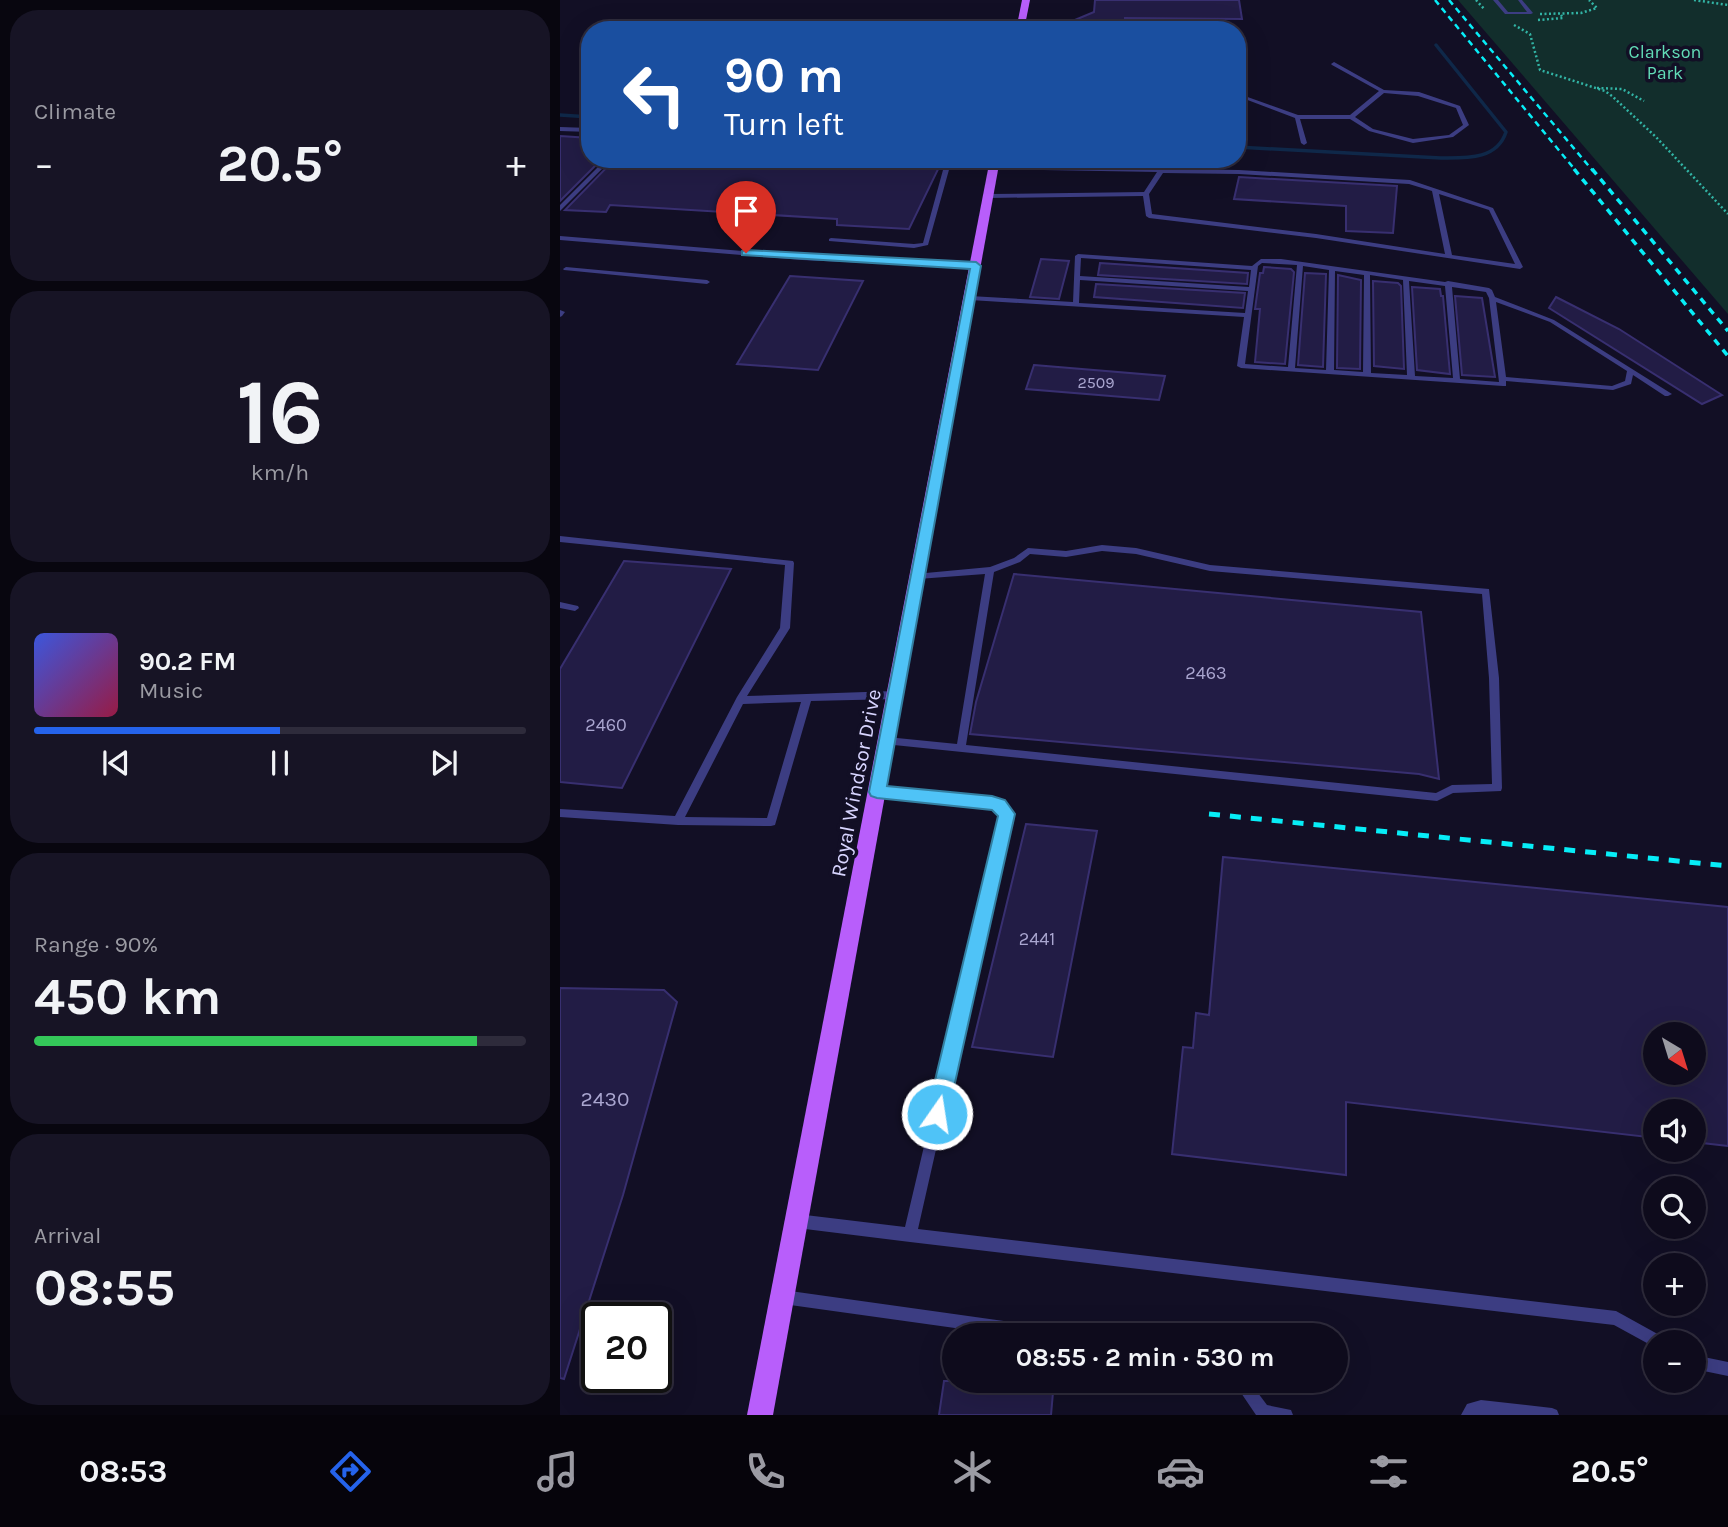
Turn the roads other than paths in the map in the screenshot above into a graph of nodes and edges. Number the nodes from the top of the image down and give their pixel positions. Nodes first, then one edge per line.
1 (1026, 0) edge
2 (1495, 0) edge
3 (1520, 0) edge
4 (1022, 21) edge
5 (1334, 64) dead end
6 (1383, 91) junction
7 (1246, 98) edge
8 (1297, 117) junction
9 (1350, 117) junction
10 (560, 128) edge
11 (581, 129) edge
12 (1304, 143) dead end
13 (599, 168) edge
14 (947, 168) edge
15 (994, 168) edge
16 (1045, 169) dead end
17 (1162, 170) junction
18 (1435, 190) junction
19 (1146, 194) junction
20 (989, 196) junction
21 (560, 209) edge
22 (560, 238) edge
23 (831, 240) dead end
24 (1449, 256) junction
25 (1300, 263) junction
26 (976, 266) junction
27 (1254, 268) junction
28 (1332, 268) junction
29 (566, 269) dead end
30 (1367, 273) junction
31 (1077, 278) junction
32 (1406, 278) junction
33 (707, 282) dead end
34 (1448, 284) junction
35 (1251, 289) junction
36 (1492, 298) junction
37 (970, 299) junction
38 (1076, 305) junction
39 (1248, 315) junction
40 (1291, 370) junction
41 (1631, 370) junction
42 (1330, 372) junction
43 (1367, 375) junction
44 (1411, 378) junction
45 (1503, 379) junction
46 (1457, 381) junction
47 (1668, 394) dead end
48 (560, 540) edge
49 (990, 571) junction
50 (918, 576) junction
51 (560, 605) edge
52 (575, 608) dead end
53 (895, 695) junction
54 (807, 697) junction
55 (740, 700) junction
56 (887, 741) junction
57 (961, 748) junction
58 (877, 792) junction
59 (560, 813) edge
60 (678, 821) junction
61 (796, 1221) junction
62 (910, 1235) junction
63 (782, 1297) junction
64 (967, 1323) edge
65 (1643, 1333) edge
66 (1706, 1365) edge
67 (1728, 1369) edge
68 (1249, 1393) edge
69 (760, 1415) edge
70 (1286, 1415) edge
71 (1468, 1415) edge
72 (1552, 1415) edge

1 - 4 main road
2 - 3 lane
5 - 6 lane
6 - 9 lane
6 - 9 lane
7 - 8 lane
8 - 9 lane
8 - 12 lane
10 - 11 lane
13 - 21 lane
14 - 23 lane
15 - 20 main road, Royal Windsor Drive
16 - 17 lane
17 - 18 lane
17 - 19 lane
18 - 24 lane
18 - 24 lane
19 - 20 lane
19 - 24 lane
20 - 26 main road, Royal Windsor Drive
22 - 26 lane
25 - 27 lane
25 - 28 lane
25 - 40 lane
26 - 37 main road, Royal Windsor Drive
27 - 31 lane
27 - 35 lane
28 - 30 lane
28 - 42 lane
29 - 33 lane
30 - 32 lane
30 - 43 lane
31 - 35 lane
31 - 38 lane
32 - 34 lane
32 - 44 lane
34 - 36 lane
34 - 46 lane
35 - 39 lane
36 - 41 lane
36 - 45 lane
37 - 38 lane
37 - 50 main road, Royal Windsor Drive
38 - 39 lane
39 - 40 lane
40 - 42 lane
41 - 45 lane
41 - 47 lane
42 - 43 lane
43 - 44 lane
44 - 46 lane
45 - 46 lane
48 - 55 lane
49 - 50 lane
49 - 57 lane
49 - 57 lane
50 - 53 main road, Royal Windsor Drive
51 - 52 lane
53 - 54 lane
53 - 56 main road, Royal Windsor Drive
54 - 55 lane
54 - 60 lane
55 - 60 lane
56 - 57 lane
56 - 58 main road, Royal Windsor Drive
58 - 61 main road, Royal Windsor Drive
58 - 62 lane
59 - 60 lane
61 - 62 lane
61 - 63 main road, Royal Windsor Drive
62 - 65 lane
63 - 64 lane
63 - 69 main road, Royal Windsor Drive
66 - 67 lane
68 - 70 lane
71 - 72 lane

